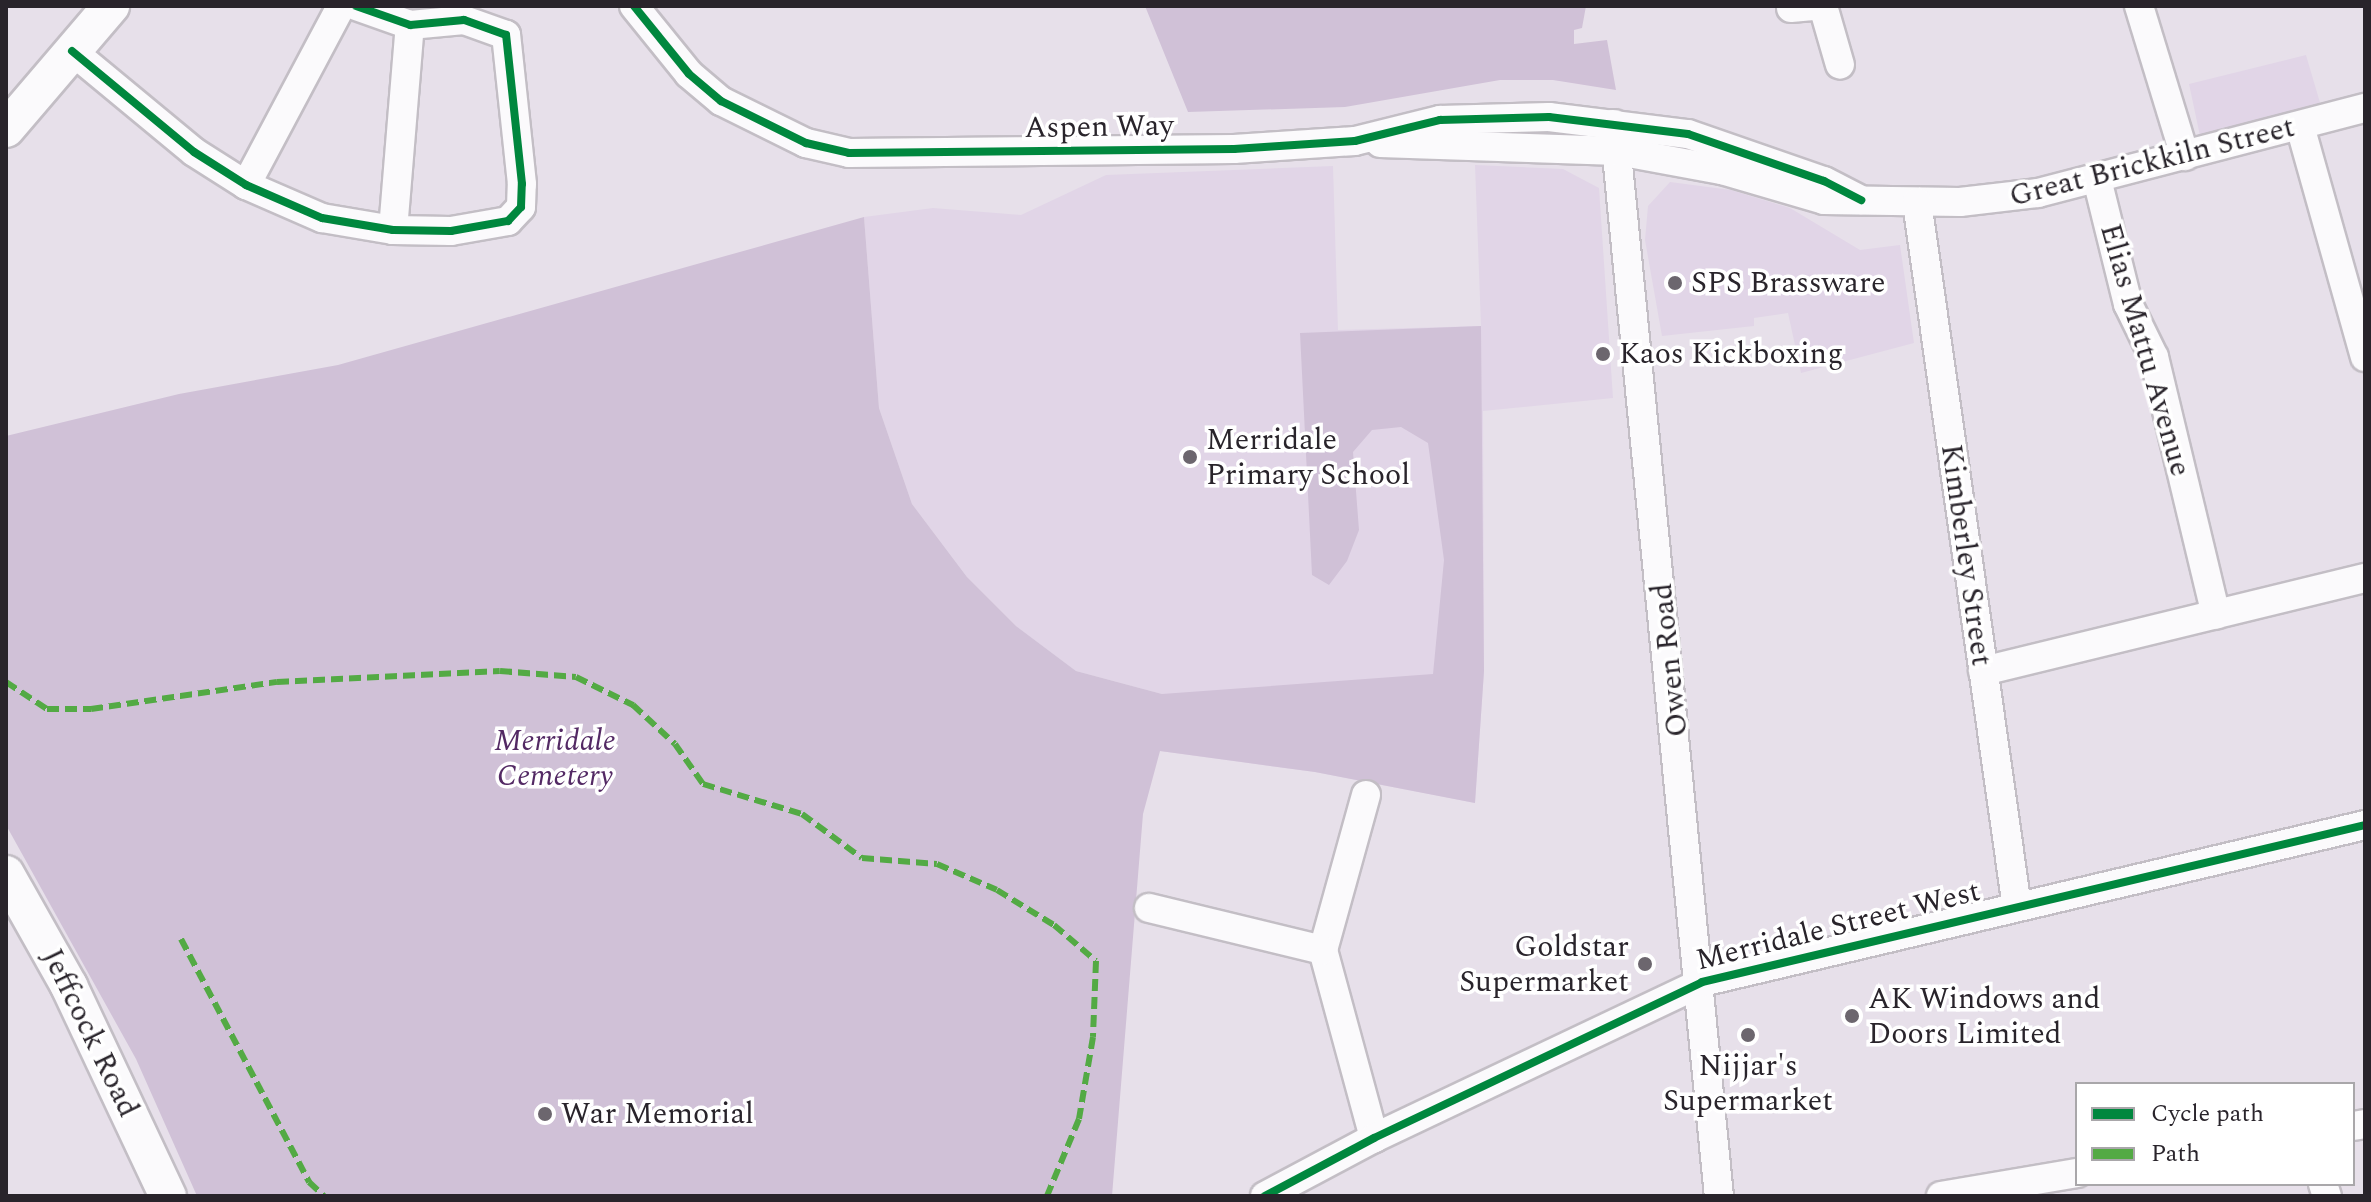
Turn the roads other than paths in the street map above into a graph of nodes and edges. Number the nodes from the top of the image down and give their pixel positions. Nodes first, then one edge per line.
1 (111, 6) edge
2 (341, 6) edge
3 (356, 6) edge
4 (634, 6) edge
5 (1823, 6) edge
6 (2139, 6) edge
7 (410, 25) junction
8 (72, 51) junction
9 (1840, 65) dead end
10 (2365, 108) edge
11 (2300, 126) junction
12 (6, 129) edge
13 (1616, 137) junction
14 (2185, 156) junction
15 (2097, 179) junction
16 (246, 185) junction
17 (1917, 202) junction
18 (393, 230) junction
19 (2365, 357) edge
20 (2365, 578) edge
21 (2216, 615) junction
22 (1983, 671) junction
23 (1366, 795) dead end
24 (2365, 825) edge
25 (12, 897) edge
26 (2017, 907) junction
27 (1149, 908) dead end
28 (1323, 950) junction
29 (1702, 982) junction
30 (1374, 1138) junction
31 (2075, 1174) edge
32 (2033, 1188) edge
33 (168, 1196) edge
34 (1265, 1196) edge
35 (1719, 1196) edge
36 (1941, 1196) edge

1 - 8 street
2 - 16 street
3 - 7 street
4 - 13 street, Aspen Way
5 - 9 street
6 - 14 street
7 - 18 street
7 - 18 street
8 - 12 street
8 - 16 street
10 - 11 street, Great Brickkiln Street
11 - 14 street, Great Brickkiln Street
11 - 19 street
13 - 17 street, Great Brickkiln Street
13 - 29 street, Owen Road
14 - 15 street, Great Brickkiln Street
15 - 17 street, Great Brickkiln Street
15 - 21 street, Elias Mattu Avenue
16 - 18 street
17 - 22 street, Kimberley Street
20 - 21 street
21 - 22 street
22 - 26 street, Kimberley Street
23 - 28 street
24 - 26 street, Merridale Street West
25 - 33 street, Jeffcock Road
26 - 29 street, Merridale Street West
27 - 28 street
28 - 30 street
29 - 30 street, Merridale Street West
29 - 35 street, Owen Road
30 - 34 street, Merridale Street West
31 - 32 street
32 - 36 street

